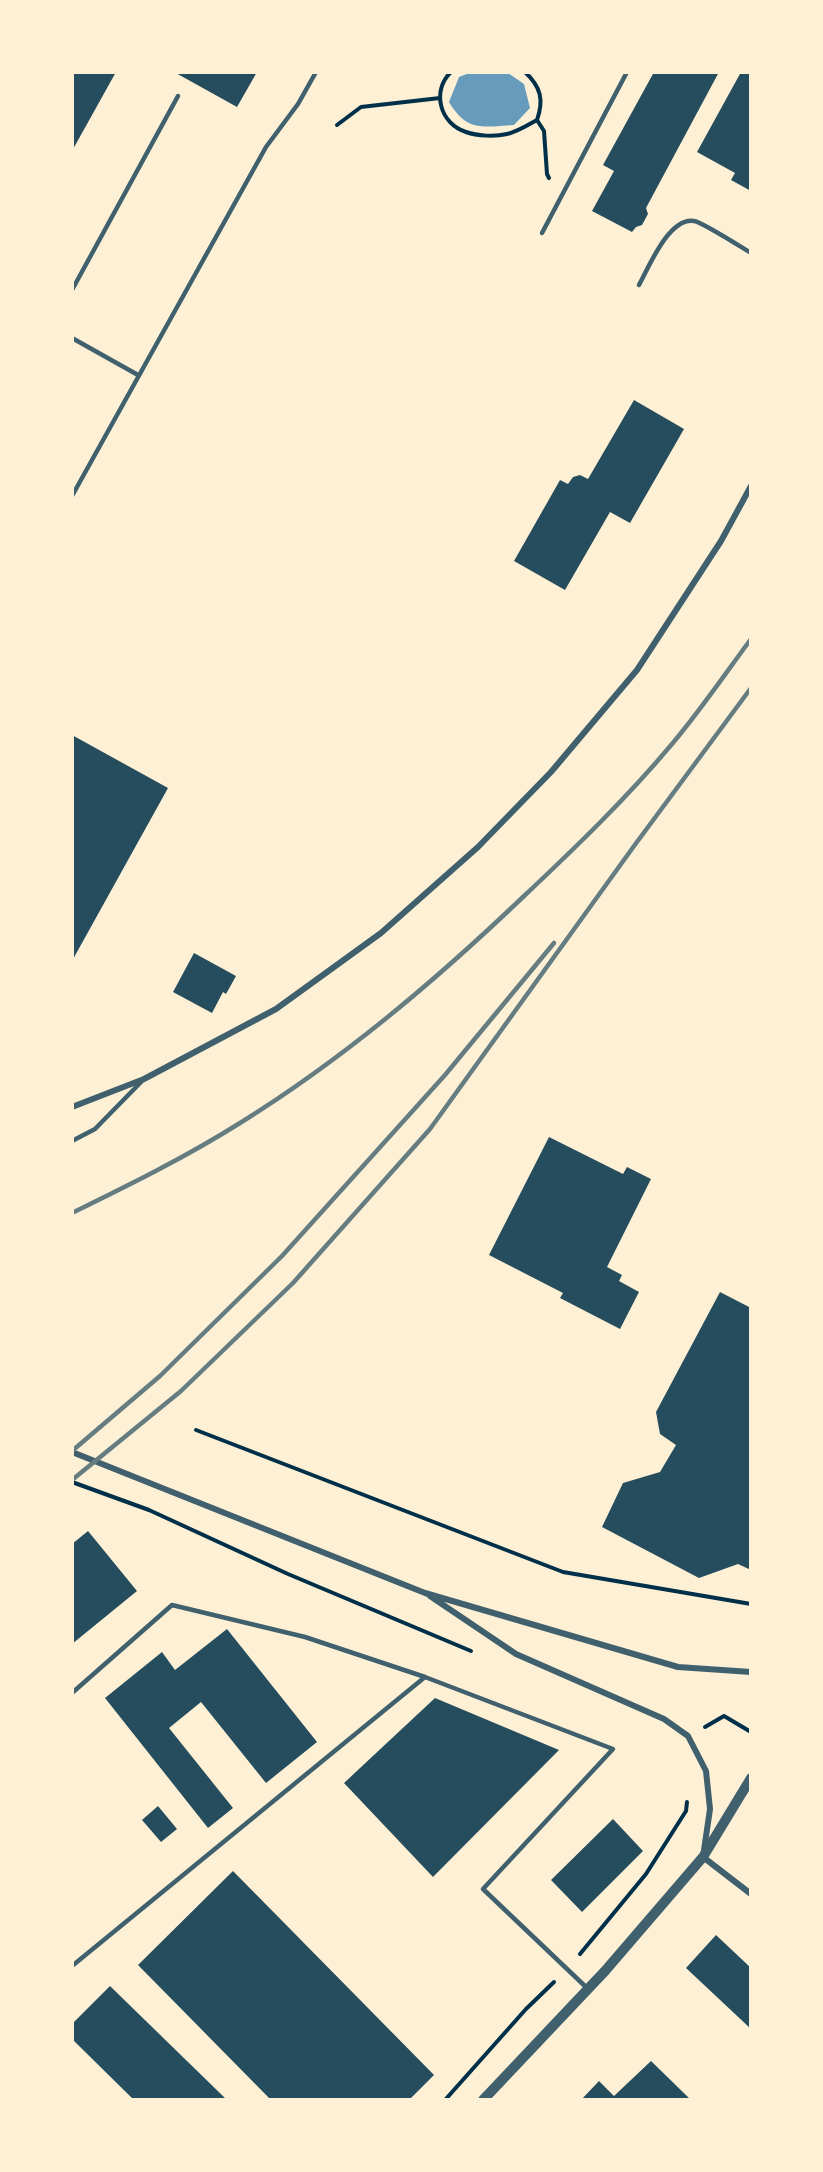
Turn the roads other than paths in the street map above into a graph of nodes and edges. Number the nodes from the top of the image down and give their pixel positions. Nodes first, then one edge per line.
1 (316, 72) edge
2 (627, 72) edge
3 (178, 96) dead end
4 (542, 233) dead end
5 (751, 253) edge
6 (639, 285) dead end
7 (72, 290) edge
8 (72, 338) edge
9 (138, 375) junction
10 (751, 486) edge
11 (72, 496) edge
12 (144, 1079) junction
13 (72, 1107) edge
14 (72, 1141) edge
15 (72, 1452) edge
16 (425, 1593) junction
17 (751, 1672) edge
18 (425, 1677) junction
19 (72, 1693) edge
20 (751, 1778) edge
21 (703, 1857) junction
22 (751, 1894) edge
23 (72, 1966) edge
24 (588, 1988) junction
25 (483, 2100) edge

1 - 9 lane
2 - 4 lane
3 - 7 lane
5 - 6 lane
8 - 9 lane
9 - 11 lane
10 - 12 street
12 - 13 street
12 - 14 lane
15 - 16 street
16 - 17 street
16 - 21 street
18 - 19 lane
18 - 23 lane
18 - 24 lane
20 - 21 street
21 - 22 street
21 - 24 street
24 - 25 street

